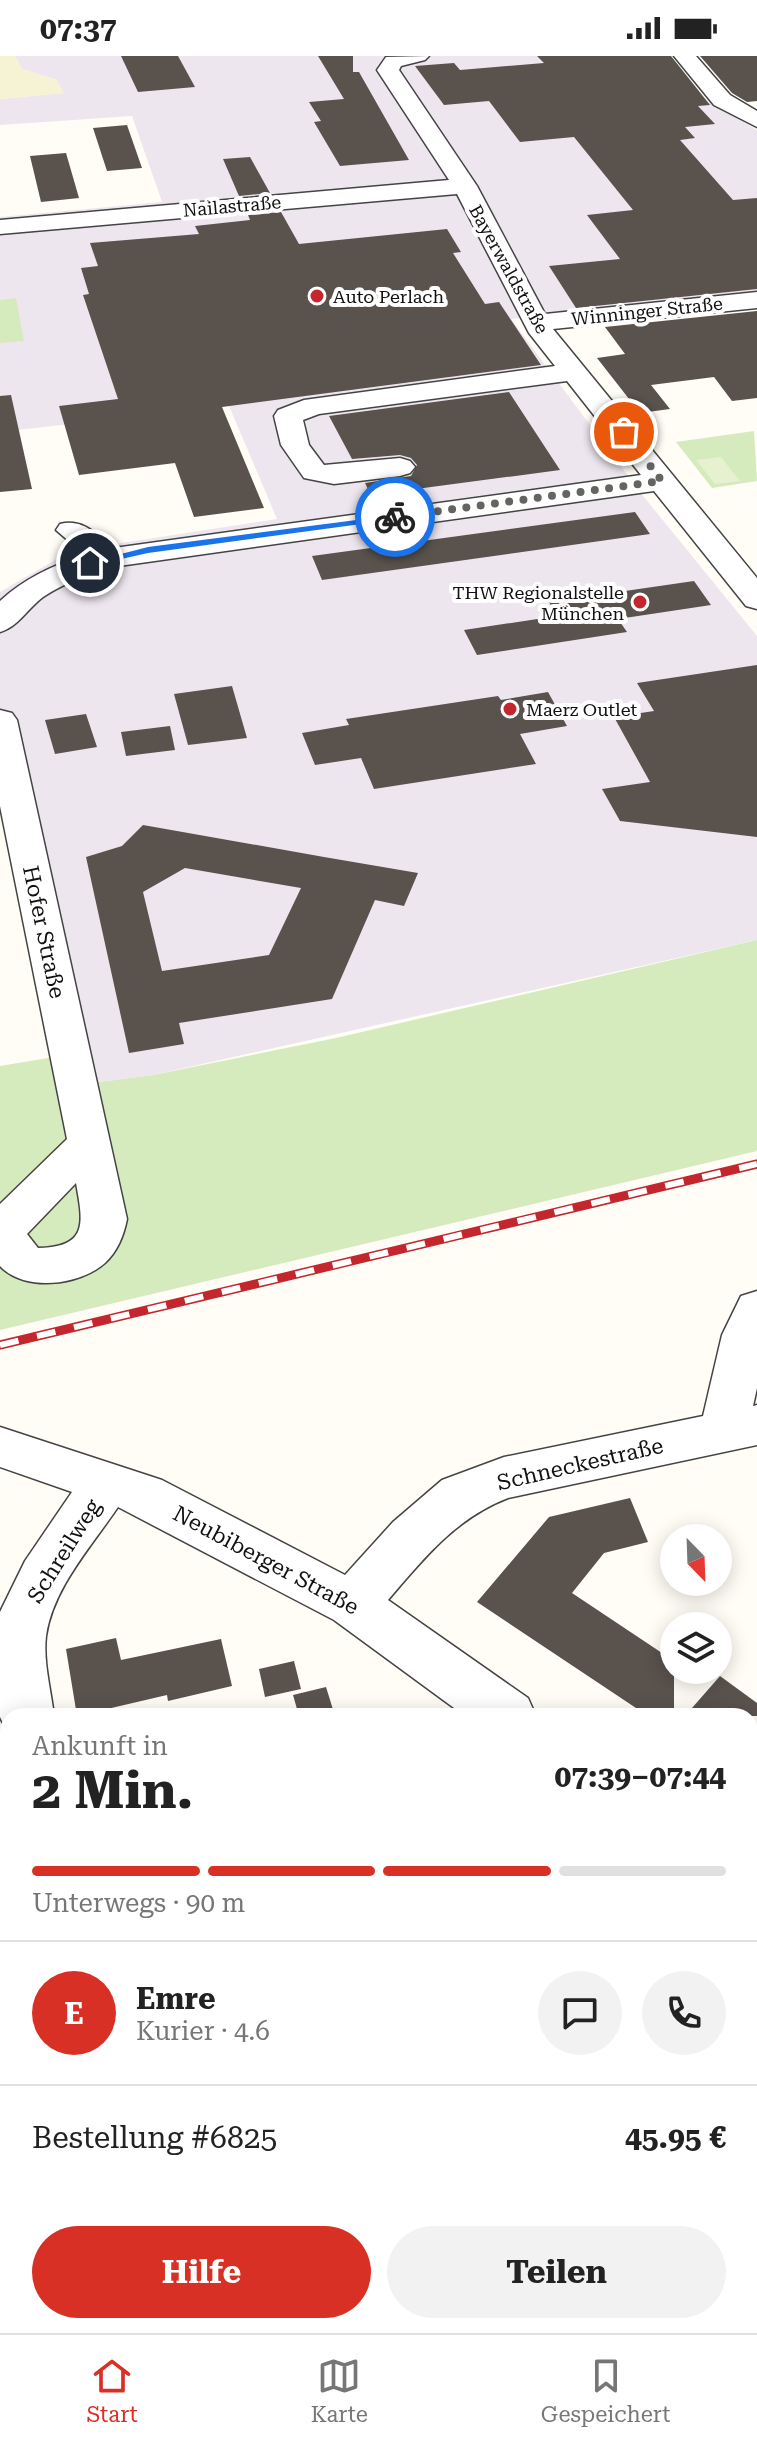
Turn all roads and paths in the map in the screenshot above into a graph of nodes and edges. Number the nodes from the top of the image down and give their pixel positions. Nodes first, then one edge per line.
1 (418, 56) edge
2 (685, 56) edge
3 (757, 120) edge
4 (465, 186) junction
5 (0, 227) edge
6 (757, 300) edge
7 (537, 323) junction
8 (575, 372) junction
9 (400, 467) dead end
10 (662, 481) junction
11 (71, 530) dead end
12 (108, 558) junction
13 (757, 599) edge
14 (0, 622) edge
15 (0, 720) edge
16 (88, 1144) dead end
17 (757, 1309) edge
18 (740, 1429) edge
19 (0, 1447) edge
20 (107, 1482) junction
21 (352, 1604) junction
22 (26, 1708) edge
23 (498, 1708) edge

1 - 4 street, Bayerwaldstraße
2 - 3 street
4 - 5 street, Nailastraße
4 - 7 street, Bayerwaldstraße
6 - 7 street, Winninger Straße
7 - 8 street, Bayerwaldstraße
8 - 9 street
8 - 10 street, Bayerwaldstraße
10 - 12 street
10 - 13 street, Bayerwaldstraße
11 - 12 street
12 - 14 street
15 - 16 street, Hofer Straße
17 - 18 street
18 - 21 street, Schneckestraße
19 - 20 street, Neubiberger Straße
20 - 21 street, Neubiberger Straße
20 - 22 street, Schreilweg
21 - 23 street, Neubiberger Straße

